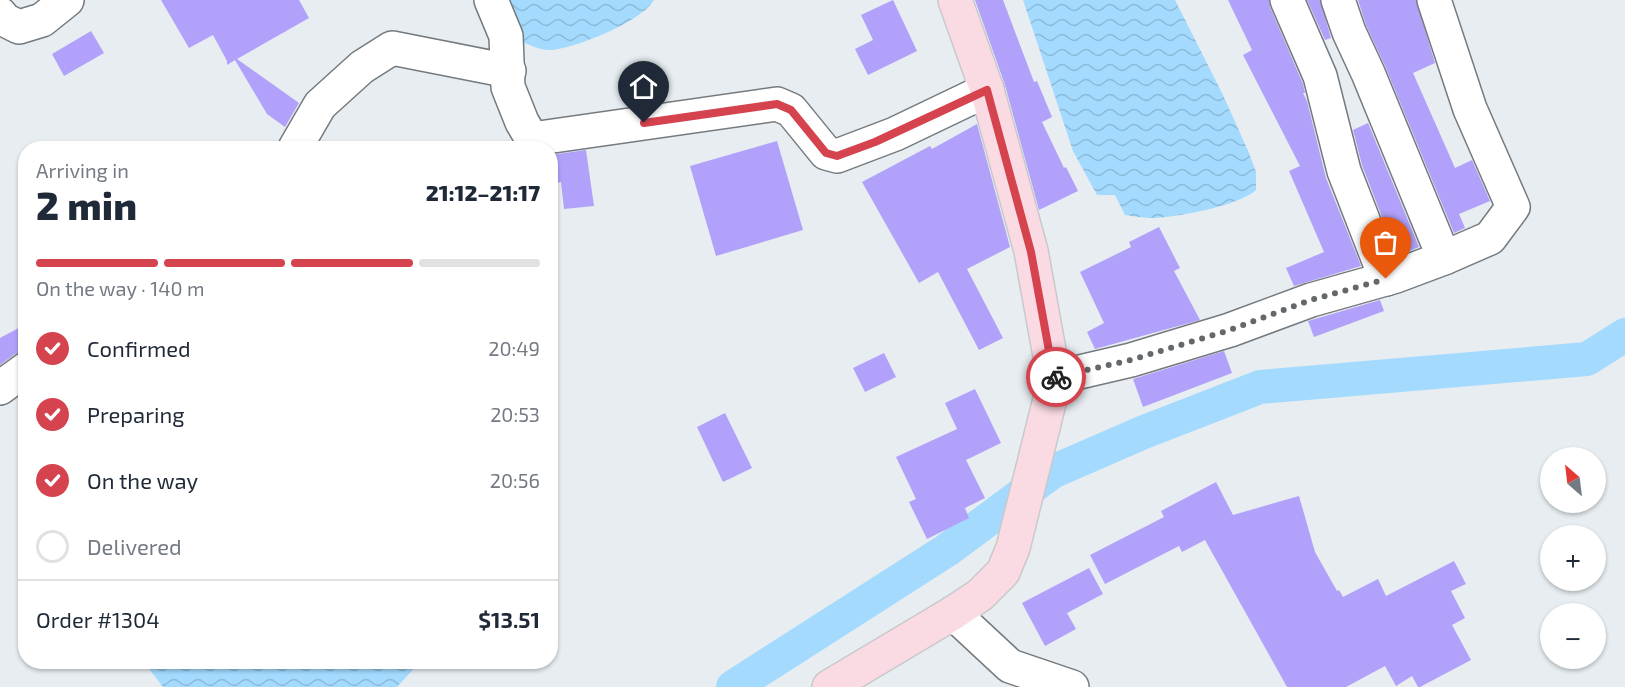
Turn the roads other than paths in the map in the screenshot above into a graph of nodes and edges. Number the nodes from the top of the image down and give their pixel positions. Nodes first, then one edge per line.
1 (67, 0) edge
2 (491, 0) edge
3 (956, 0) edge
4 (1287, 0) edge
5 (1338, 0) edge
6 (1434, 0) edge
7 (0, 14) edge
8 (509, 71) junction
9 (987, 90) junction
10 (299, 141) edge
11 (1443, 258) junction
12 (1386, 279) junction
13 (18, 375) edge
14 (1053, 385) junction
15 (0, 388) edge
16 (953, 613) junction
17 (829, 687) edge
18 (1072, 687) edge

1 - 7 street
2 - 8 street
3 - 9 main road
4 - 12 street
5 - 11 street
6 - 11 street
8 - 9 street
8 - 10 street
9 - 14 main road
11 - 12 street
12 - 14 street
13 - 15 street
14 - 16 main road
16 - 17 main road
16 - 18 street

